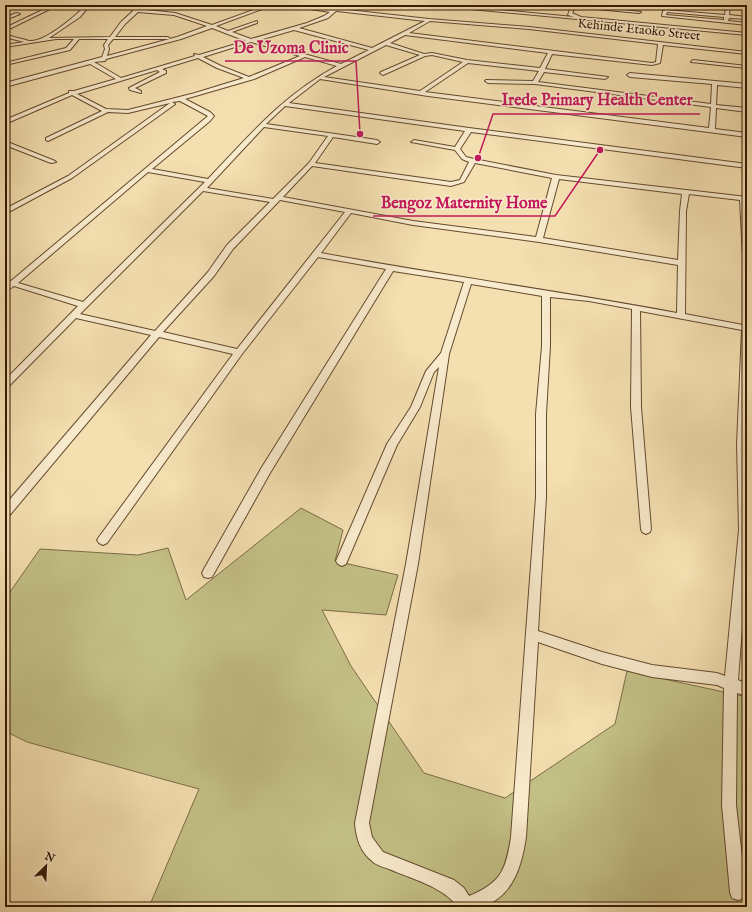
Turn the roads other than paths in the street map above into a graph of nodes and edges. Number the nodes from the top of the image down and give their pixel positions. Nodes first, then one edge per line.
1 (56, 5) edge
2 (88, 5) edge
3 (137, 5) edge
4 (271, 5) edge
5 (285, 5) edge
6 (322, 5) edge
7 (328, 5) edge
8 (430, 5) edge
9 (568, 5) edge
10 (574, 5) edge
11 (724, 5) edge
12 (728, 5) edge
13 (660, 6) dead end
14 (338, 7) edge
15 (747, 7) edge
16 (315, 9) junction
17 (136, 11) junction
18 (255, 11) junction
19 (263, 12) dead end
20 (639, 12) dead end
21 (686, 12) junction
22 (18, 14) dead end
23 (704, 14) junction
24 (727, 14) junction
25 (747, 14) edge
26 (401, 17) junction
27 (414, 18) junction
28 (685, 18) junction
29 (747, 18) edge
30 (5, 19) edge
31 (694, 19) junction
32 (429, 20) junction
33 (704, 20) junction
34 (396, 21) dead end
35 (564, 21) junction
36 (256, 22) dead end
37 (409, 22) dead end
38 (639, 22) dead end
39 (726, 22) junction
40 (747, 24) edge
41 (214, 26) junction
42 (292, 28) junction
43 (729, 28) junction
44 (5, 30) edge
45 (747, 30) edge
46 (228, 32) junction
47 (557, 32) junction
48 (405, 34) junction
49 (747, 34) edge
50 (5, 36) edge
51 (112, 37) junction
52 (78, 38) junction
53 (179, 38) junction
54 (43, 40) junction
55 (250, 41) junction
56 (30, 42) junction
57 (661, 43) junction
58 (387, 44) junction
59 (5, 46) edge
60 (374, 50) junction
61 (550, 51) junction
62 (747, 53) edge
63 (304, 55) junction
64 (424, 55) junction
65 (197, 56) junction
66 (103, 60) junction
67 (467, 61) junction
68 (693, 62) dead end
69 (92, 63) junction
70 (5, 64) edge
71 (343, 66) junction
72 (747, 67) edge
73 (155, 68) junction
74 (542, 70) junction
75 (383, 72) dead end
76 (630, 75) dead end
77 (605, 77) dead end
78 (119, 78) junction
79 (247, 78) junction
80 (321, 78) junction
81 (488, 81) dead end
82 (714, 83) junction
83 (536, 84) junction
84 (5, 85) edge
85 (747, 86) edge
86 (139, 92) dead end
87 (72, 93) junction
88 (421, 93) junction
89 (181, 99) junction
90 (285, 104) junction
91 (712, 106) junction
92 (747, 110) edge
93 (106, 111) junction
94 (5, 121) edge
95 (263, 125) junction
96 (469, 130) junction
97 (712, 131) junction
98 (332, 135) junction
99 (747, 135) edge
100 (48, 139) dead end
101 (377, 142) dead end
102 (414, 142) dead end
103 (5, 143) edge
104 (457, 149) junction
105 (473, 160) junction
106 (53, 162) dead end
107 (311, 164) junction
108 (747, 166) edge
109 (147, 170) junction
110 (556, 177) junction
111 (208, 181) junction
112 (202, 189) junction
113 (686, 192) junction
114 (745, 199) edge
115 (277, 200) junction
116 (349, 211) junction
117 (5, 212) edge
118 (539, 240) junction
119 (316, 254) junction
120 (747, 256) edge
121 (682, 263) junction
122 (391, 268) junction
123 (468, 281) junction
124 (9, 282) edge
125 (5, 290) edge
126 (546, 294) junction
127 (84, 305) junction
128 (636, 308) junction
129 (74, 315) junction
130 (681, 315) junction
131 (747, 324) edge
132 (156, 335) junction
133 (239, 352) junction
134 (445, 354) junction
135 (5, 385) edge
136 (5, 513) edge
137 (646, 529) dead end
138 (103, 540) dead end
139 (342, 561) dead end
140 (208, 573) dead end
141 (533, 635) junction
142 (731, 683) junction
143 (747, 690) edge
144 (738, 892) dead end
145 (466, 906) edge

1 - 44 street
2 - 54 street
3 - 17 street
4 - 18 street
5 - 16 street, Kehinde Etaoko Street
6 - 16 street
7 - 14 street
8 - 35 street
9 - 10 street
9 - 35 street
10 - 20 street
10 - 38 street
11 - 12 street
12 - 15 street
12 - 24 street
13 - 24 street
14 - 16 street, Kehinde Etaoko Street
14 - 26 street, Kehinde Etaoko Street
14 - 42 street
17 - 41 street
17 - 51 street
18 - 19 street
18 - 41 street
21 - 23 street
21 - 28 street
21 - 28 street
22 - 30 street
23 - 24 street
23 - 33 street
24 - 25 street
24 - 29 street
24 - 39 street
26 - 27 street, Kehinde Etaoko Street
26 - 34 street
27 - 32 street, Kehinde Etaoko Street
27 - 37 street
28 - 31 street
31 - 33 street
31 - 43 street
32 - 47 street, Kehinde Etaoko Street
32 - 48 street
33 - 39 street
35 - 47 street
35 - 49 street
36 - 46 street
39 - 40 street
39 - 43 street
41 - 46 street
41 - 53 street
42 - 55 street
42 - 60 street
43 - 45 street
46 - 55 street
47 - 57 street, Kehinde Etaoko Street
48 - 58 street
48 - 61 street
50 - 56 street
51 - 52 street
51 - 53 street
51 - 66 street
52 - 54 street
52 - 70 street
53 - 66 street
54 - 56 street
55 - 63 street
55 - 65 street
56 - 59 street
57 - 61 street
57 - 62 street, Kehinde Etaoko Street
58 - 60 street
58 - 64 street
60 - 71 street
61 - 74 street
63 - 71 street
63 - 79 street
64 - 67 street
64 - 75 street
65 - 73 street
65 - 79 street
66 - 69 street
67 - 74 street
67 - 88 street
68 - 72 street
69 - 78 street
69 - 84 street
71 - 80 street
73 - 78 street
73 - 86 street
74 - 77 street
74 - 83 street
76 - 82 street
78 - 87 street
79 - 89 street
80 - 88 street
80 - 90 street
81 - 83 street
82 - 85 street
82 - 91 street
83 - 91 street
87 - 93 street
87 - 94 street
88 - 97 street
89 - 93 street
89 - 109 street
89 - 117 street
90 - 95 street
90 - 96 street
91 - 92 street
91 - 97 street
93 - 100 street
95 - 98 street
95 - 111 street
96 - 104 street
96 - 108 street
97 - 99 street
98 - 101 street
98 - 107 street
102 - 104 street
103 - 106 street
104 - 105 street
105 - 107 street
105 - 110 street
107 - 115 street
109 - 111 street
109 - 124 street
110 - 113 street
110 - 118 street
111 - 112 street
112 - 115 street
112 - 127 street
113 - 114 street
113 - 121 street
114 - 120 street
115 - 116 street
115 - 132 street
116 - 118 street
116 - 119 street
118 - 121 street
119 - 122 street
119 - 133 street
121 - 130 street
122 - 123 street
122 - 140 street
123 - 126 street
123 - 134 street
124 - 125 street
124 - 127 street
126 - 128 street
126 - 141 street
127 - 129 street
128 - 130 street
128 - 137 street
129 - 132 street
129 - 135 street
130 - 131 street
131 - 142 street
132 - 133 street
132 - 136 street
133 - 138 street
134 - 139 street
134 - 145 street
141 - 142 street
141 - 145 street
142 - 143 street
142 - 144 street

